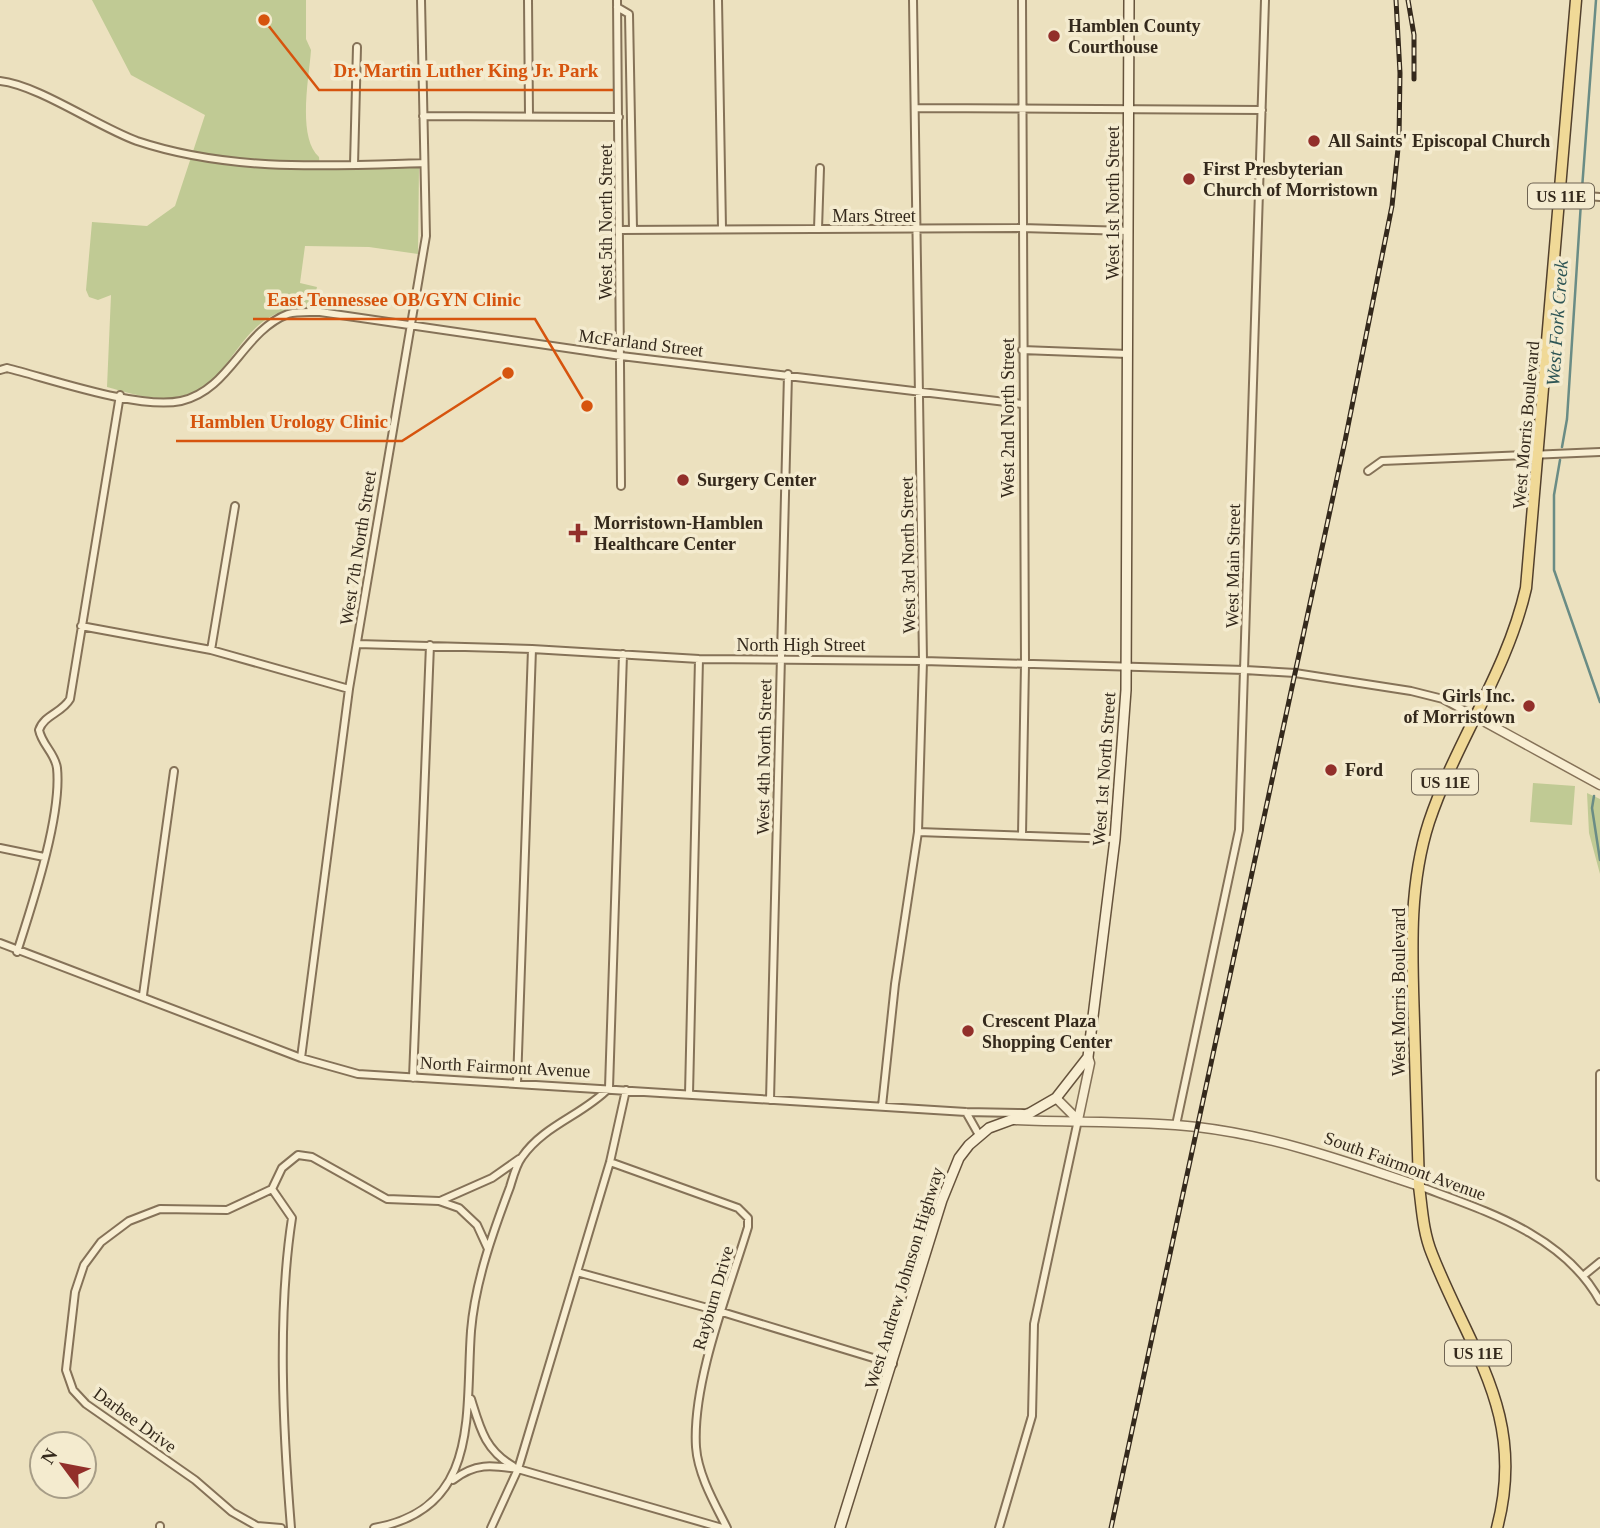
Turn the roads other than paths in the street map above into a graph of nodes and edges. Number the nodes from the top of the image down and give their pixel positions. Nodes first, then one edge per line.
1 (421, 0) edge
2 (528, 0) edge
3 (718, 0) edge
4 (913, 0) edge
5 (1022, 0) edge
6 (1129, 0) edge
7 (1265, 0) edge
8 (1576, 0) edge
9 (617, 3) edge
10 (356, 47) dead end
11 (0, 81) edge
12 (1021, 107) junction
13 (916, 108) junction
14 (1129, 108) junction
15 (1262, 110) junction
16 (529, 115) junction
17 (423, 116) junction
18 (619, 117) junction
19 (424, 163) junction
20 (354, 165) junction
21 (820, 168) dead end
22 (1561, 194) junction
23 (1600, 197) edge
24 (722, 228) junction
25 (1021, 228) junction
26 (633, 229) junction
27 (818, 229) junction
28 (619, 230) junction
29 (919, 230) junction
30 (1129, 231) junction
31 (408, 325) junction
32 (1022, 350) junction
33 (1128, 354) junction
34 (621, 356) junction
35 (0, 370) edge
36 (788, 374) junction
37 (920, 391) junction
38 (120, 395) junction
39 (1022, 404) junction
40 (1600, 452) edge
41 (1539, 455) junction
42 (1368, 471) dead end
43 (621, 486) dead end
44 (235, 506) dead end
45 (81, 626) junction
46 (357, 644) junction
47 (430, 645) junction
48 (532, 649) junction
49 (211, 650) junction
50 (624, 654) junction
51 (699, 659) junction
52 (780, 659) junction
53 (923, 661) junction
54 (1025, 664) junction
55 (1126, 665) junction
56 (1245, 670) junction
57 (349, 689) junction
58 (1476, 717) junction
59 (174, 771) dead end
60 (1600, 785) edge
61 (918, 831) junction
62 (1022, 835) junction
63 (1115, 839) junction
64 (0, 848) edge
65 (44, 857) junction
66 (0, 943) edge
67 (17, 952) junction
68 (143, 995) junction
69 (1088, 1057) junction
70 (301, 1058) junction
71 (1600, 1074) edge
72 (413, 1078) junction
73 (517, 1083) junction
74 (609, 1088) junction
75 (626, 1090) junction
76 (690, 1094) junction
77 (1055, 1098) junction
78 (770, 1100) junction
79 (882, 1106) junction
80 (966, 1112) junction
81 (1030, 1113) junction
82 (1010, 1119) junction
83 (1078, 1120) junction
84 (1176, 1125) junction
85 (979, 1135) junction
86 (521, 1158) junction
87 (610, 1162) junction
88 (1600, 1177) edge
89 (1419, 1186) junction
90 (272, 1189) junction
91 (439, 1201) junction
92 (488, 1249) junction
93 (1600, 1262) edge
94 (577, 1272) junction
95 (1583, 1276) junction
96 (1600, 1301) edge
97 (722, 1312) junction
98 (894, 1364) junction
99 (470, 1397) junction
100 (518, 1469) junction
101 (451, 1481) junction
102 (281, 1528) edge
103 (291, 1528) edge
104 (374, 1528) edge
105 (491, 1528) edge
106 (724, 1528) edge
107 (840, 1528) edge
108 (999, 1528) edge
109 (1497, 1528) edge

1 - 17 street, West 7th North Street
2 - 16 street
3 - 24 street
4 - 13 street, West 3rd North Street
5 - 12 street, West 2nd North Street
6 - 14 main road, West 1st North Street
7 - 15 street, West Main Street
8 - 22 main road, West Morris Boulevard / US 11E
9 - 18 street, West 5th North Street
9 - 26 street
10 - 20 street
11 - 20 street
12 - 13 street
12 - 14 street
12 - 25 street, West 2nd North Street
13 - 29 street, West 3rd North Street
14 - 15 street
14 - 30 main road, West 1st North Street
15 - 56 street, West Main Street
16 - 17 street
16 - 18 street
17 - 19 street, West 7th North Street
18 - 28 street, West 5th North Street
19 - 20 street
19 - 31 street, West 7th North Street
21 - 27 street
22 - 23 street
22 - 41 main road, West Morris Boulevard / US 11E
24 - 26 street, Mars Street
24 - 27 street, Mars Street
25 - 29 street, Mars Street
25 - 30 street, Mars Street
25 - 32 street, West 2nd North Street
26 - 28 street, Mars Street
27 - 29 street, Mars Street
28 - 34 street, West 5th North Street
29 - 37 street, West 3rd North Street
30 - 33 main road, West 1st North Street
31 - 34 street, McFarland Street
31 - 38 street, McFarland Street
31 - 46 street, West 7th North Street
32 - 33 street
32 - 39 street, West 2nd North Street
33 - 55 main road, West 1st North Street
34 - 36 street, McFarland Street
34 - 43 street, West 5th North Street
35 - 38 street, McFarland Street
36 - 37 street, McFarland Street
36 - 52 street, West 4th North Street
37 - 39 street, McFarland Street
37 - 53 street, West 3rd North Street
38 - 45 street
39 - 54 street, West 2nd North Street
40 - 41 street
41 - 42 street
41 - 58 main road, West Morris Boulevard / US 11E
44 - 49 street
45 - 49 street
45 - 65 street
46 - 47 street, North High Street
46 - 57 street, West 7th North Street
47 - 48 street, North High Street
47 - 72 street
48 - 50 street, North High Street
48 - 73 street
49 - 57 street
50 - 51 street, North High Street
50 - 74 street
51 - 52 street, North High Street
51 - 76 street
52 - 53 street, North High Street
52 - 78 street, West 4th North Street
53 - 54 street, North High Street
53 - 61 street, West 3rd North Street
54 - 55 street, North High Street
54 - 62 street, West 2nd North Street
55 - 56 street, North High Street
55 - 63 main road, West 1st North Street
56 - 58 street, North High Street
56 - 84 street, West Main Street
57 - 70 street, West 7th North Street
58 - 60 street
58 - 89 main road, West Morris Boulevard / US 11E
59 - 68 street
61 - 62 street
61 - 79 street, West 3rd North Street
62 - 63 street
63 - 69 main road, West 1st North Street
64 - 65 street
65 - 67 street
66 - 67 street, North Fairmont Avenue
67 - 68 street, North Fairmont Avenue
68 - 70 street, North Fairmont Avenue
69 - 77 main road, West Andrew Johnson Highway
69 - 83 street, West 1st North Street
70 - 72 street, North Fairmont Avenue
71 - 88 street
72 - 73 street, North Fairmont Avenue
73 - 74 street, North Fairmont Avenue
74 - 75 street, North Fairmont Avenue
74 - 86 street
75 - 76 street, North Fairmont Avenue
75 - 87 street
76 - 78 street, North Fairmont Avenue
77 - 81 main road, West Andrew Johnson Highway
77 - 83 street
78 - 79 street, North Fairmont Avenue
79 - 80 street, North Fairmont Avenue
80 - 81 street, North Fairmont Avenue
80 - 85 street
81 - 82 main road, West Andrew Johnson Highway
82 - 83 street
82 - 85 main road, West Andrew Johnson Highway
83 - 84 street
83 - 108 street, West 1st North Street
84 - 89 street, South Fairmont Avenue
85 - 98 main road, West Andrew Johnson Highway
86 - 91 street
86 - 92 street
87 - 94 street
87 - 97 street, Rayburn Drive
89 - 95 street, South Fairmont Avenue
89 - 109 main road, West Morris Boulevard / US 11E
90 - 91 street
90 - 102 street, Darbee Drive
90 - 103 street
91 - 92 street
92 - 99 street
93 - 95 street
94 - 97 street
94 - 100 street
95 - 96 street, South Fairmont Avenue
97 - 98 street
97 - 106 street, Rayburn Drive
98 - 107 main road, West Andrew Johnson Highway
99 - 100 street
99 - 101 street
100 - 101 street
100 - 105 street
100 - 106 street
101 - 104 street

